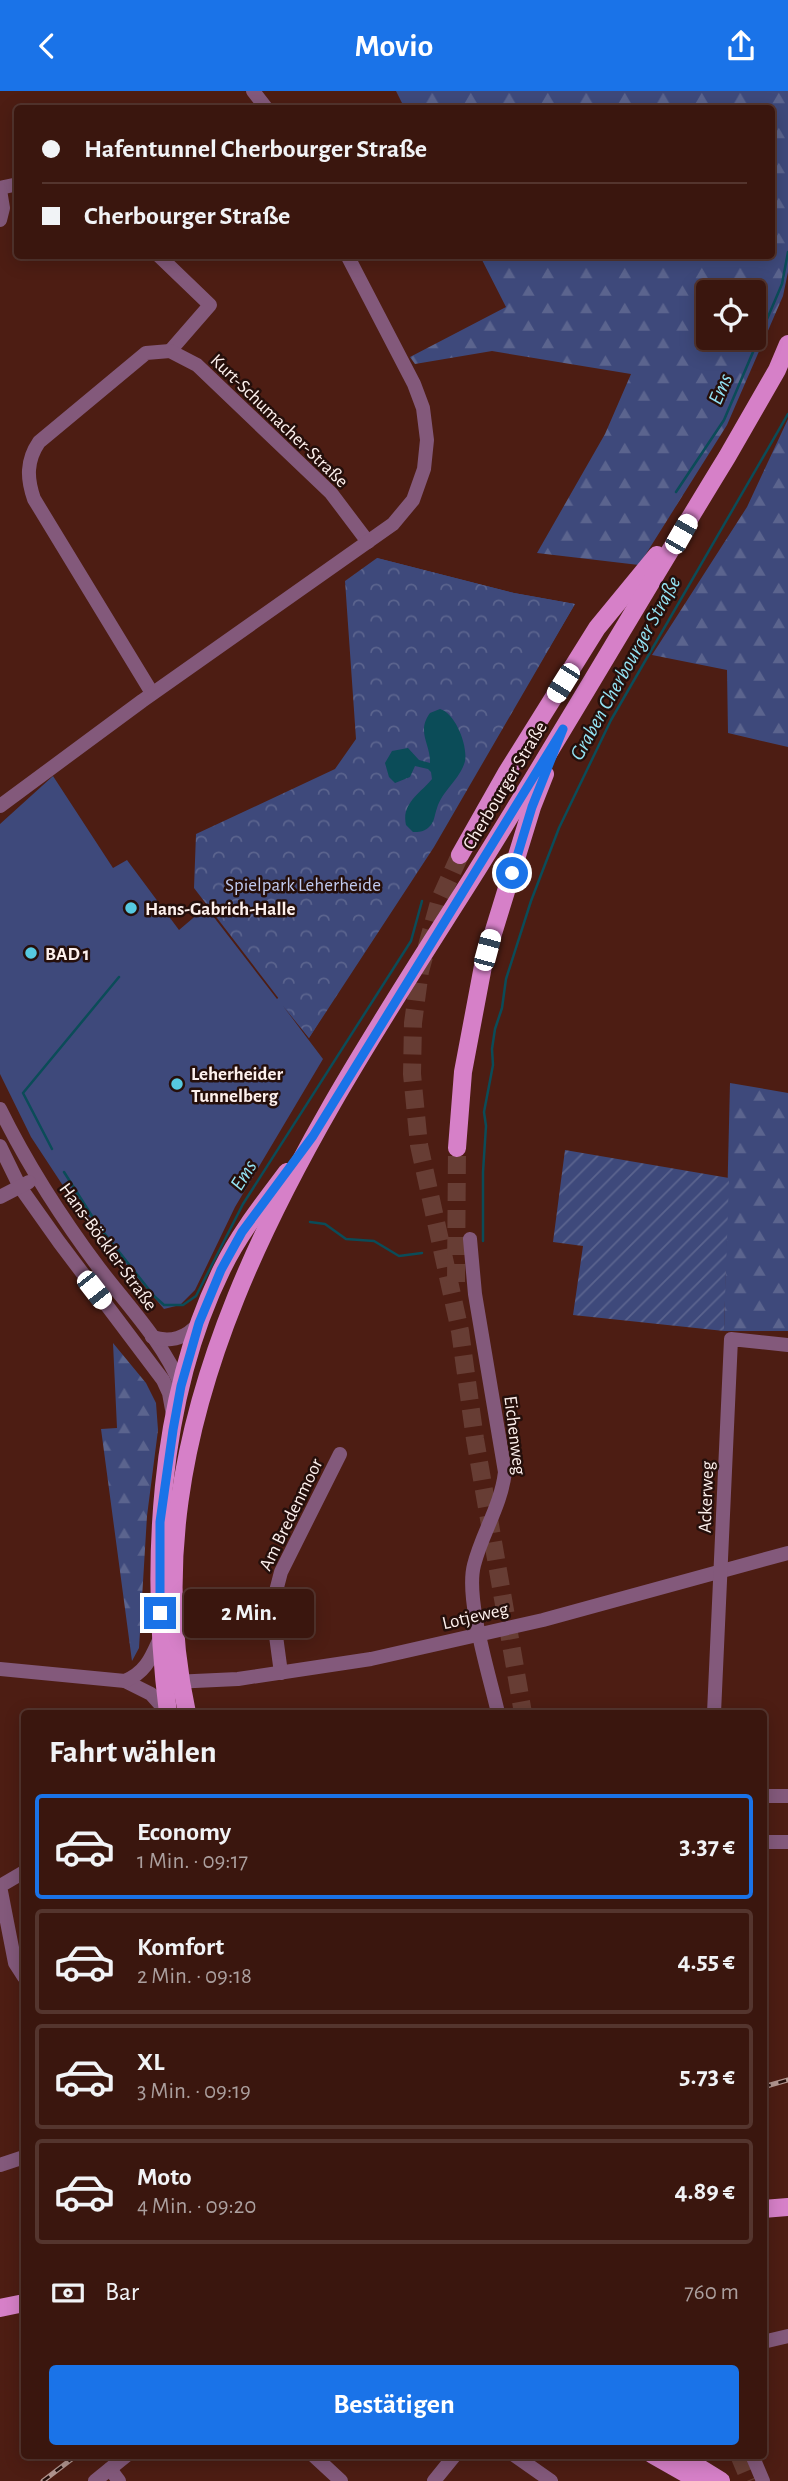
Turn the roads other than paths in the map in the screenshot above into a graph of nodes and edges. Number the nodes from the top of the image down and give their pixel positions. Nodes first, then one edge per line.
1 (253, 91) edge
2 (264, 105) edge
3 (0, 189) edge
4 (0, 221) edge
5 (162, 259) edge
6 (348, 259) edge
7 (788, 344) edge
8 (170, 351) junction
9 (693, 512) junction
10 (368, 542) junction
11 (152, 693) junction
12 (563, 729) junction
13 (0, 806) edge
14 (460, 855) tunnel mouth
15 (0, 1109) edge
16 (313, 1136) junction
17 (0, 1146) edge
18 (457, 1148) tunnel mouth
19 (36, 1178) junction
20 (20, 1187) junction
21 (0, 1197) edge
22 (470, 1239) dead end
23 (199, 1323) junction
24 (152, 1336) junction
25 (788, 1345) edge
26 (163, 1380) junction
27 (205, 1381) junction
28 (181, 1386) junction
29 (173, 1430) junction
30 (192, 1431) junction
31 (341, 1454) dead end
32 (788, 1553) edge
33 (722, 1572) junction
34 (479, 1634) junction
35 (161, 1637) junction
36 (0, 1669) edge
37 (281, 1674) junction
38 (125, 1681) junction
39 (172, 1682) junction
40 (165, 1710) edge
41 (168, 1710) edge
42 (186, 1710) edge
43 (497, 1710) edge
44 (714, 1710) edge
45 (767, 1796) edge
46 (788, 1797) edge
47 (767, 1842) edge
48 (788, 1842) edge
49 (21, 1874) edge
50 (0, 1885) edge
51 (21, 1972) edge
52 (21, 2158) edge
53 (0, 2165) edge
54 (788, 2207) edge
55 (767, 2209) edge
56 (21, 2304) edge
57 (0, 2308) edge
58 (788, 2336) edge
59 (767, 2341) edge
60 (122, 2459) edge
61 (317, 2459) edge
62 (452, 2459) edge
63 (520, 2459) edge
64 (660, 2459) edge
65 (685, 2459) edge
66 (754, 2459) edge
67 (110, 2469) junction
68 (95, 2481) edge
69 (119, 2481) edge
70 (341, 2481) edge
71 (434, 2481) edge
72 (551, 2481) edge
73 (699, 2481) edge
74 (721, 2481) edge
75 (763, 2481) edge

1 - 2 street
3 - 4 street
5 - 8 street
6 - 10 street
7 - 9 main road, Cherbourger Straße
8 - 10 street, Kurt-Schumacher-Straße
8 - 11 street
9 - 12 main road, Cherbourger Straße
9 - 14 main road
10 - 11 street
11 - 13 street
12 - 16 main road, Cherbourger Straße
12 - 18 main road
15 - 19 street, Hans-Böckler-Straße
16 - 23 main road, Cherbourger Straße
16 - 27 main road, Cherbourger Straße
17 - 20 street, Hans-Böckler-Straße
19 - 20 street
19 - 24 street, Hans-Böckler-Straße
20 - 21 street
20 - 26 street, Hans-Böckler-Straße
22 - 34 street, Eichenweg
23 - 24 street
23 - 28 main road, Cherbourger Straße
24 - 28 street, Hans-Böckler-Straße
25 - 33 street, Ackerweg
26 - 28 street
26 - 29 street, Hans-Böckler-Straße
27 - 28 main road
27 - 30 main road, Cherbourger Straße
28 - 29 main road, Cherbourger Straße
28 - 30 main road
29 - 35 main road, Cherbourger Straße
30 - 39 main road, Cherbourger Straße
31 - 37 street, Am Bredenmoor
32 - 33 street, Lotjeweg
33 - 34 street, Lotjeweg
33 - 44 street, Ackerweg
34 - 37 street, Lotjeweg
34 - 43 street, Eichenweg
35 - 38 street
35 - 39 main road, Cherbourger Straße
36 - 38 street
37 - 39 street, Lotjeweg
38 - 40 street
39 - 41 main road, Cherbourger Straße
39 - 42 main road, Cherbourger Straße
45 - 46 street
47 - 48 street
49 - 50 street
50 - 51 street
52 - 53 street
54 - 55 main road
56 - 57 main road
58 - 59 street
60 - 67 street
61 - 70 street
62 - 71 street
63 - 72 street
64 - 73 main road
65 - 74 main road
66 - 75 street
67 - 68 street
67 - 69 street

